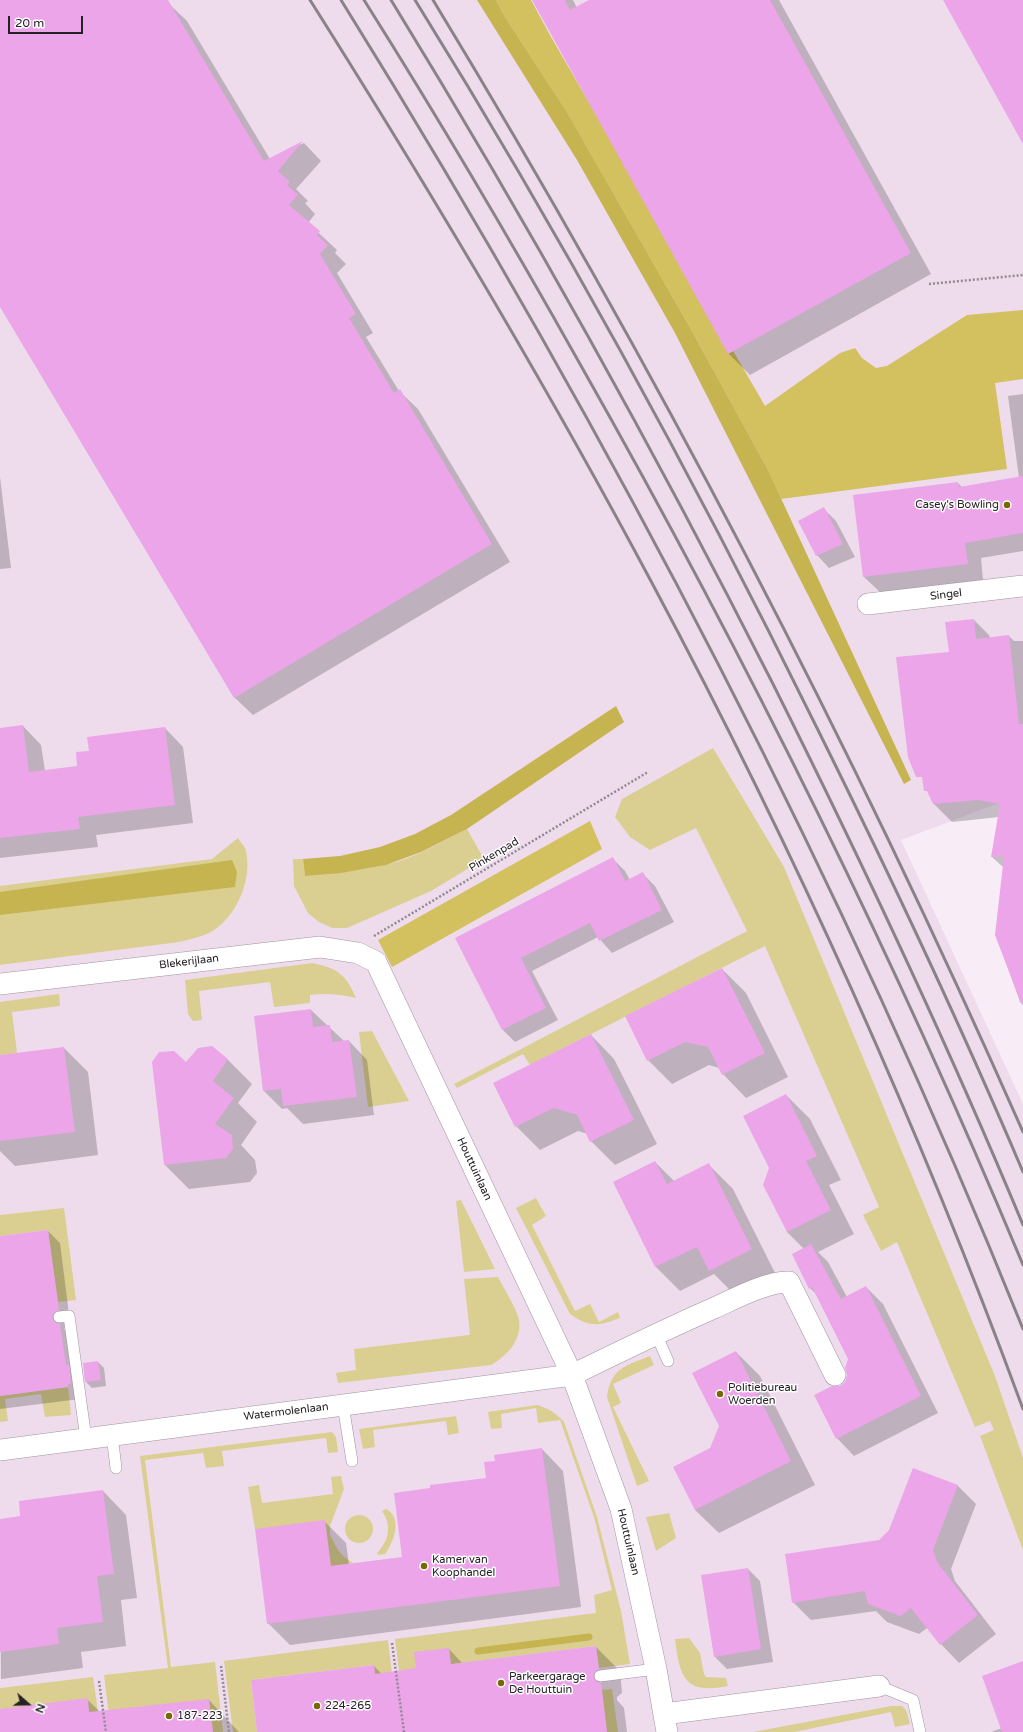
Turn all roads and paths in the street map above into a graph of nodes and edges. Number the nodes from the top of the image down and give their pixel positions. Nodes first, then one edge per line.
1 (1023, 274) edge
2 (929, 284) dead end
3 (1023, 586) edge
4 (868, 604) dead end
5 (648, 772) dead end
6 (348, 951) junction
7 (376, 962) joint
8 (0, 984) edge
9 (59, 1317) dead end
10 (656, 1334) junction
11 (668, 1361) dead end
12 (572, 1375) junction
13 (835, 1375) dead end
14 (343, 1405) junction
15 (112, 1435) junction
16 (86, 1439) junction
17 (0, 1450) edge
18 (352, 1461) dead end
19 (116, 1468) dead end
20 (392, 1643) dead end
21 (221, 1666) dead end
22 (656, 1669) junction
23 (600, 1676) dead end
24 (99, 1681) dead end
25 (879, 1686) joint
26 (666, 1723) edge
27 (404, 1731) edge
28 (106, 1732) edge
29 (229, 1732) edge
30 (920, 1732) edge

1 - 2 path
3 - 4 street, Singel
5 - 6 path, Pinkenpad
6 - 7 street, Blekerijlaan
6 - 8 street, Blekerijlaan
7 - 12 street, Houttuinlaan
9 - 16 lane
10 - 11 lane
10 - 12 street
10 - 13 street
12 - 14 street, Watermolenlaan
12 - 22 street, Houttuinlaan
14 - 15 street, Watermolenlaan
14 - 18 lane
15 - 16 street, Watermolenlaan
15 - 19 lane
16 - 17 street, Watermolenlaan
20 - 27 path
21 - 29 path
22 - 23 lane
22 - 26 street, Houttuinlaan
24 - 28 path
25 - 26 street, Houttuinlaan
25 - 30 lane

